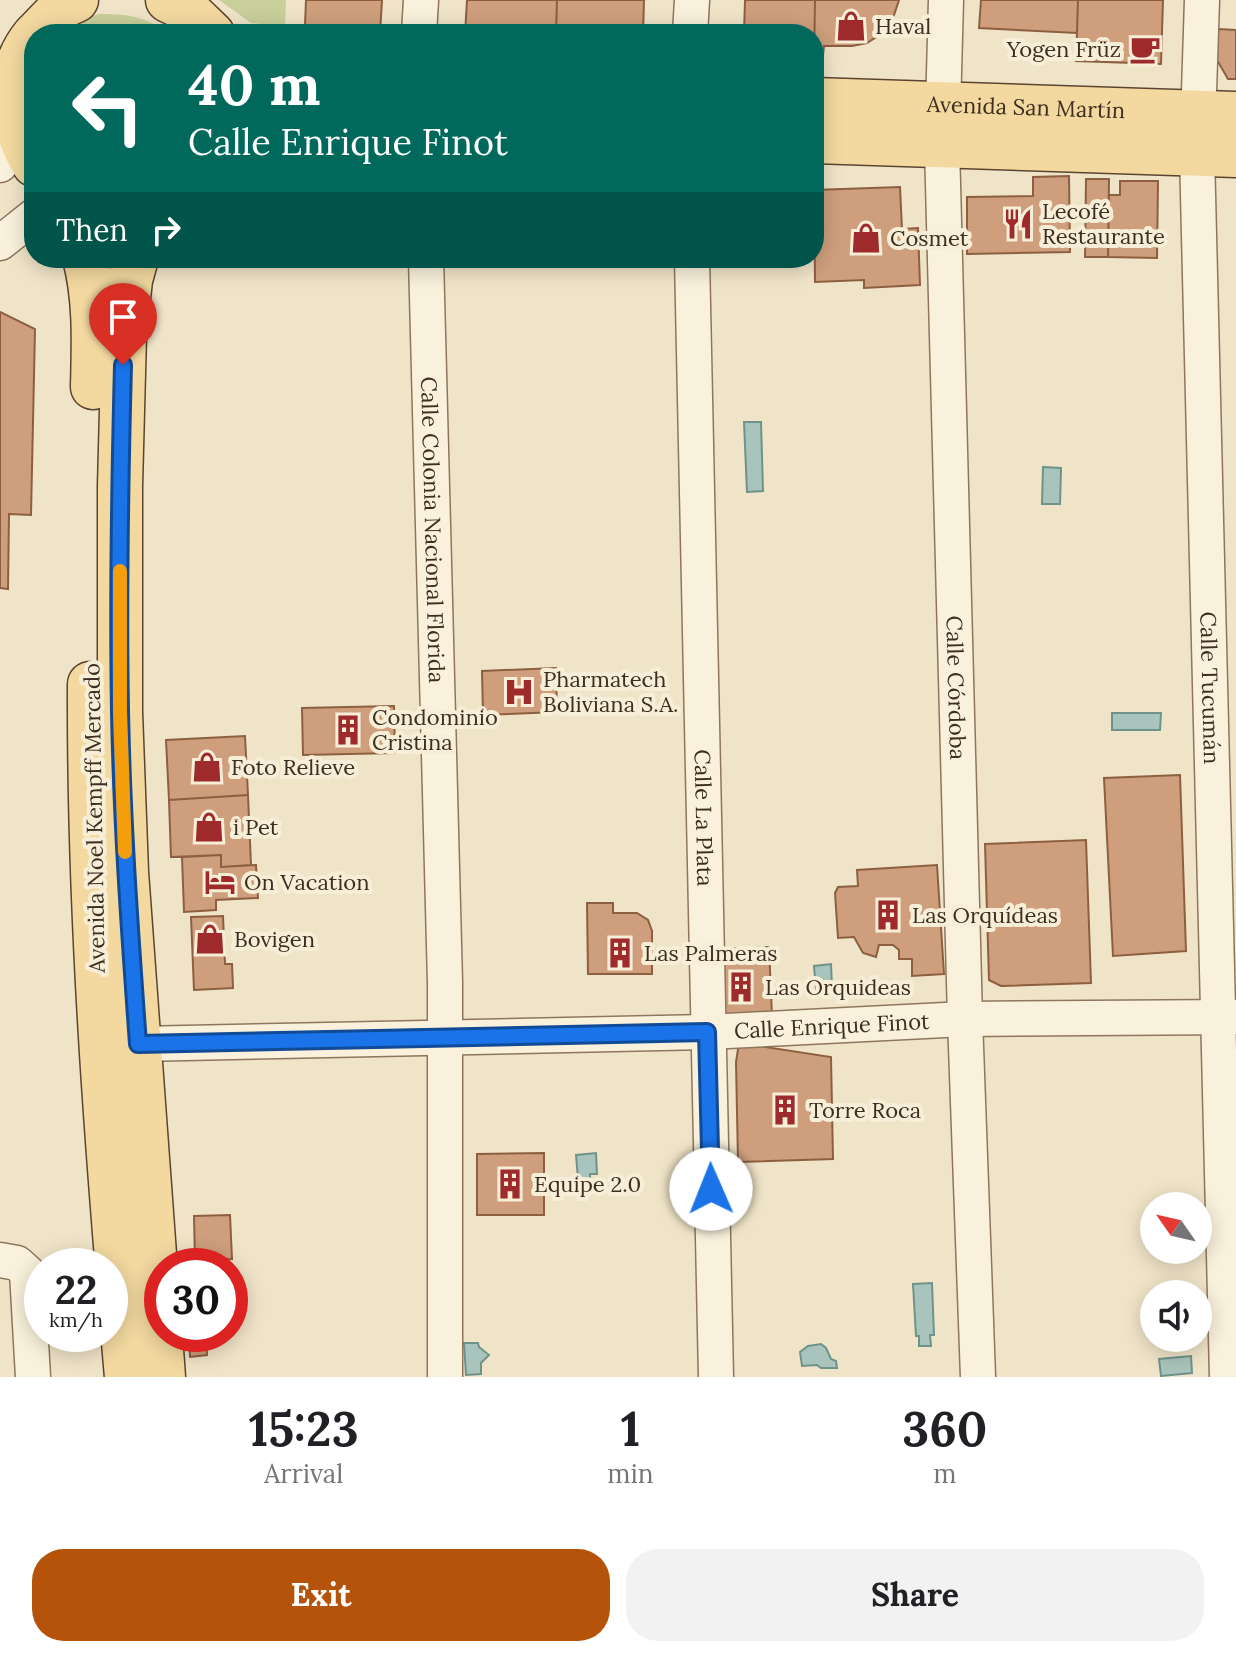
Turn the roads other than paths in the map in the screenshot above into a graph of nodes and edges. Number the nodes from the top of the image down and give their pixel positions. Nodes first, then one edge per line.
1 (421, 0) edge
2 (692, 0) edge
3 (946, 0) edge
4 (1202, 0) edge
5 (53, 16) edge
6 (35, 24) edge
7 (420, 24) edge
8 (691, 24) edge
9 (24, 29) edge
10 (0, 39) edge
11 (24, 52) edge
12 (824, 102) edge
13 (942, 126) junction
14 (1216, 133) edge
15 (824, 140) edge
16 (16, 155) edge
17 (24, 224) edge
18 (0, 243) edge
19 (88, 268) edge
20 (133, 268) edge
21 (426, 268) edge
22 (692, 268) edge
23 (1228, 1017) edge
24 (965, 1019) junction
25 (707, 1032) junction
26 (445, 1036) junction
27 (138, 1044) junction
28 (0, 1260) edge
29 (138, 1298) junction
30 (33, 1377) edge
31 (127, 1377) edge
32 (163, 1377) edge
33 (445, 1377) edge
34 (716, 1377) edge
35 (978, 1377) edge
36 (1227, 1377) edge

1 - 7 street
2 - 8 street
3 - 13 street, Calle Córdoba
4 - 14 street, Calle Tucumán
5 - 6 main road
9 - 10 main road
11 - 16 main road
12 - 13 main road, Avenida San Martín
13 - 14 main road, Avenida San Martín
13 - 15 main road, Avenida San Martín
13 - 24 street, Calle Córdoba
14 - 23 street, Calle Tucumán
17 - 18 street
19 - 29 main road, Avenida Noel Kempff Mercado
20 - 27 main road, Avenida Noel Kempff Mercado
21 - 26 street, Calle Colonia Nacional Florida
22 - 25 street, Calle La Plata
23 - 24 street, Calle Enrique Finot
23 - 36 street, Calle Tucumán
24 - 25 street, Calle Enrique Finot
24 - 35 street, Calle Córdoba
25 - 26 street, Calle Enrique Finot
25 - 34 street, Calle La Plata
26 - 27 street, Calle Enrique Finot
26 - 33 street, Calle Colonia Nacional Florida
27 - 29 main road, Avenida Noel Kempff Mercado
28 - 30 street
29 - 31 main road, Avenida Noel Kempff Mercado
29 - 32 main road, Avenida Noel Kempff Mercado

